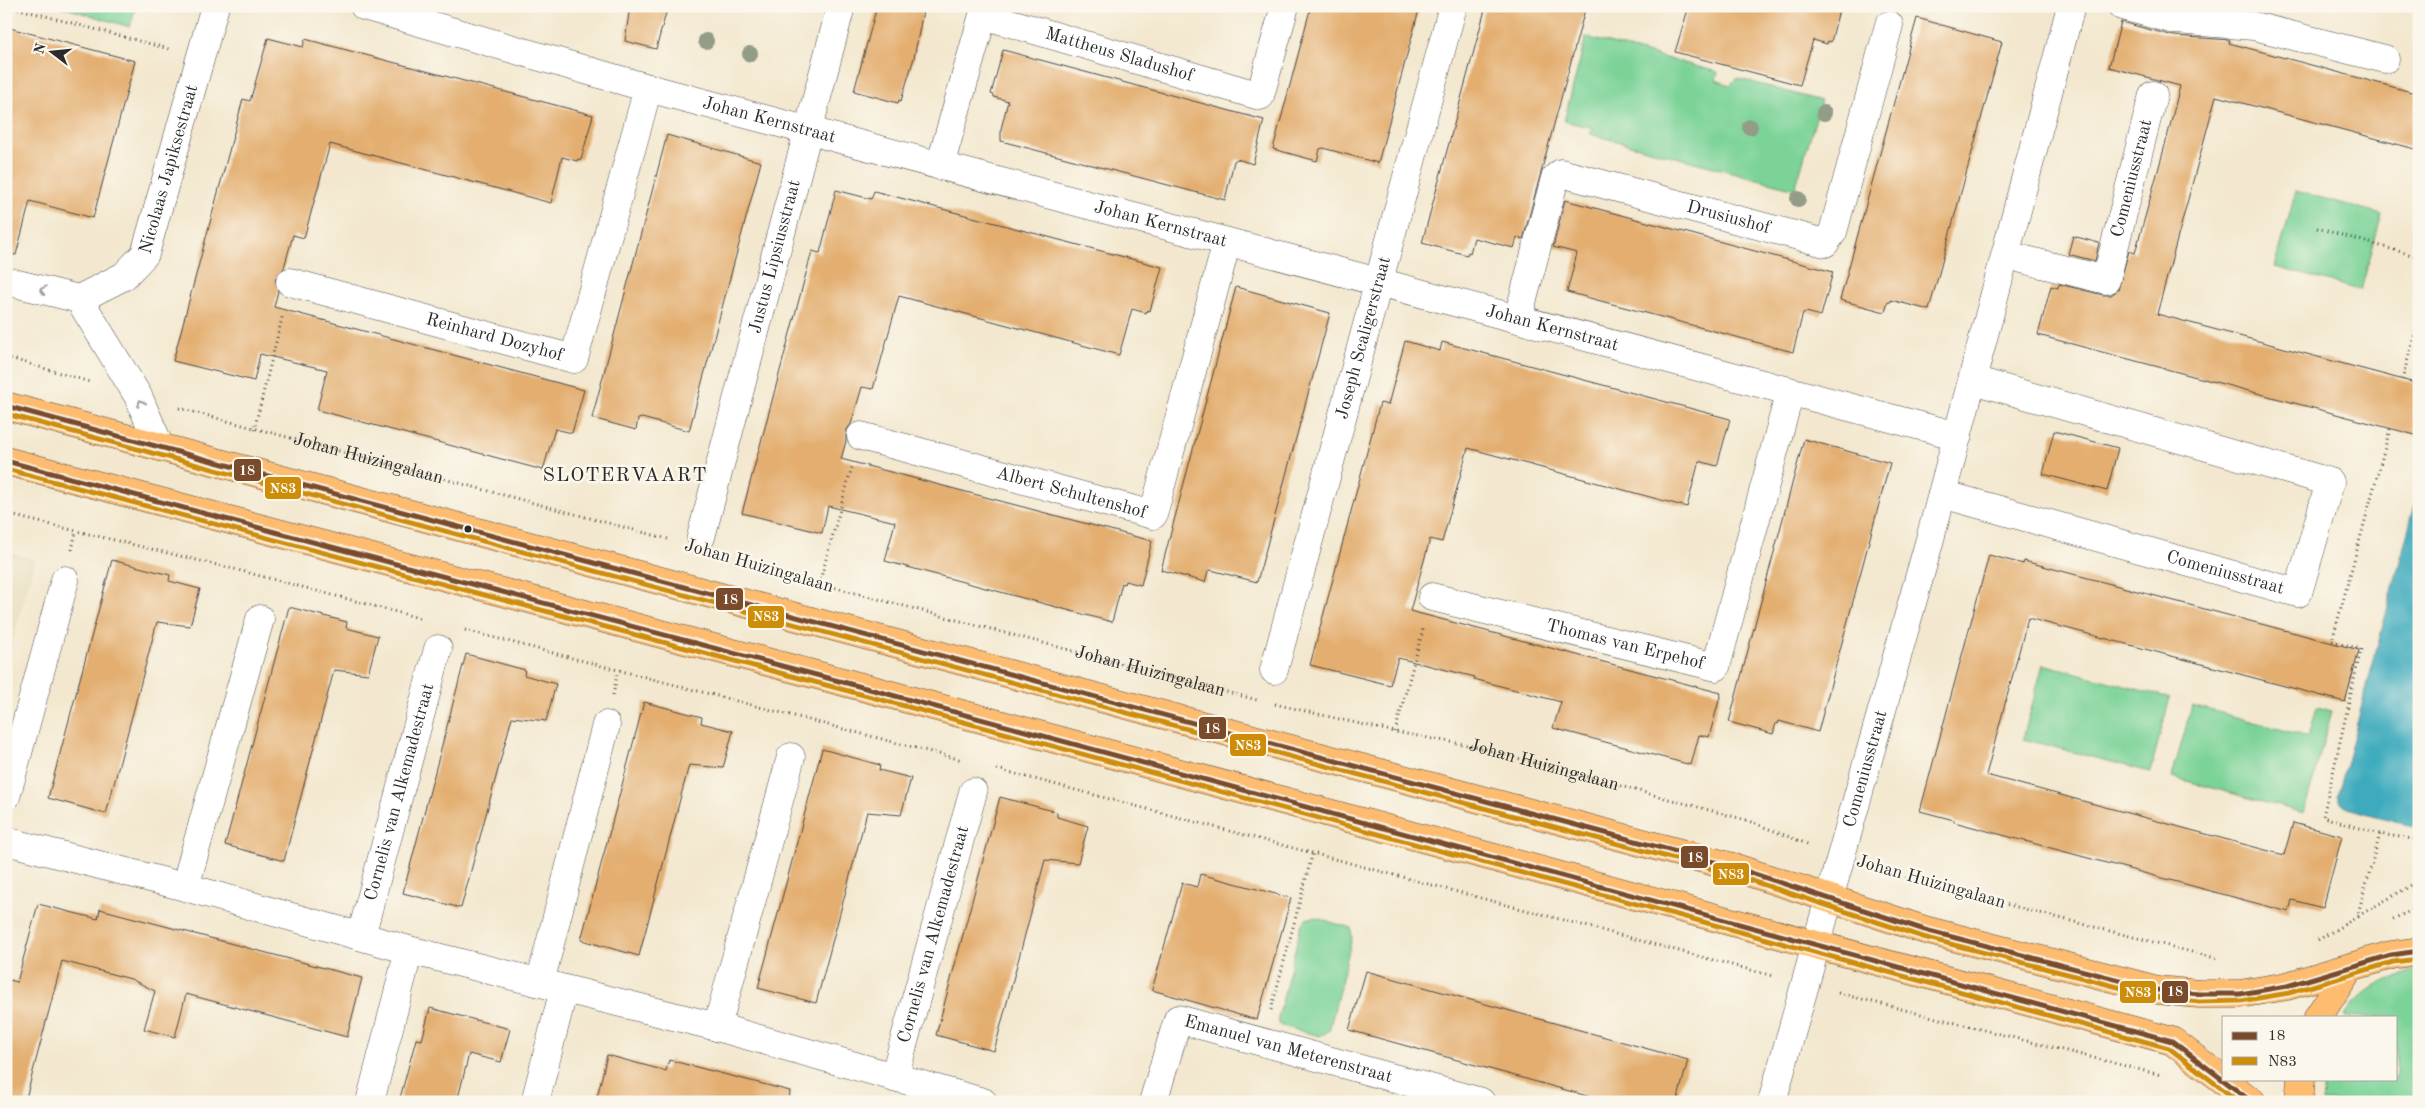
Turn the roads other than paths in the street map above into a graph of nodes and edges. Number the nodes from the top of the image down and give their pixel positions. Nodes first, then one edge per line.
1 (214, 6) edge
2 (841, 6) edge
3 (1285, 6) edge
4 (1453, 6) edge
5 (2071, 6) edge
6 (2122, 6) edge
7 (374, 7) edge
8 (2177, 13) edge
9 (1889, 25) dead end
10 (2385, 58) dead end
11 (648, 88) junction
12 (2153, 95) dead end
13 (808, 129) junction
14 (940, 166) junction
15 (1227, 242) junction
16 (2006, 255) junction
17 (6, 281) edge
18 (290, 282) road end
19 (1379, 283) junction
20 (79, 299) junction
21 (1518, 318) junction
22 (1973, 380) junction
23 (1790, 392) junction
24 (6, 406) edge
25 (861, 436) road end
26 (1958, 436) junction
27 (160, 447) junction
28 (6, 461) edge
29 (1942, 494) junction
30 (709, 547) road end
31 (65, 580) dead end
32 (1432, 597) road end
33 (260, 619) dead end
34 (438, 649) dead end
35 (1274, 670) dead end
36 (606, 725) dead end
37 (791, 757) dead end
38 (973, 792) dead end
39 (6, 797) edge
40 (6, 841) edge
41 (185, 887) junction
42 (1830, 897) junction
43 (361, 936) junction
44 (1817, 943) junction
45 (409, 950) junction
46 (2419, 951) edge
47 (2349, 970) junction
48 (552, 986) junction
49 (2319, 1016) edge
50 (718, 1027) junction
51 (894, 1078) junction
52 (2222, 1079) edge
53 (2223, 1080) edge
54 (2300, 1080) edge
55 (370, 1102) edge
56 (534, 1102) edge
57 (982, 1102) edge
58 (1153, 1102) edge
59 (1482, 1102) edge
60 (1772, 1102) edge
61 (2252, 1102) edge
62 (2299, 1102) edge

1 - 20 street, Nicolaas Japiksestraat
2 - 13 street, Justus Lipsiusstraat
3 - 14 street, Mattheus Sladushof
4 - 19 street, Joseph Scaligerstraat
5 - 16 street, Comeniusstraat
6 - 8 street
7 - 11 street, Johan Kernstraat
8 - 10 street
9 - 21 street, Drusiushof
11 - 13 street, Johan Kernstraat
11 - 18 street, Reinhard Dozyhof
12 - 16 street, Comeniusstraat
13 - 14 street, Johan Kernstraat
13 - 30 street, Justus Lipsiusstraat
14 - 15 street, Johan Kernstraat
15 - 19 street, Johan Kernstraat
15 - 25 street, Albert Schultenshof
16 - 22 street, Comeniusstraat
20 -> 17 street
19 - 21 street, Johan Kernstraat
19 - 35 street, Joseph Scaligerstraat
27 -> 20 street
21 - 23 street, Johan Kernstraat
22 - 26 street, Comeniusstraat
22 - 29 street, Comeniusstraat
23 - 26 street, Johan Kernstraat
23 - 32 street, Thomas van Erpehof
24 - 27 main road
26 - 29 street, Comeniusstraat
27 - 42 main road
28 - 44 main road
29 - 42 street, Comeniusstraat
31 - 39 street
33 - 41 street
34 - 43 street, Cornelis van Alkemadestraat
36 - 48 street
37 - 50 street
38 - 51 street, Cornelis van Alkemadestraat
40 - 41 street
41 - 43 street
42 - 44 street, Comeniusstraat
42 - 47 main road
43 - 45 street
44 - 52 main road
44 - 60 street, Comeniusstraat
45 - 48 street
45 - 55 street
46 - 47 main road
47 - 49 main road
48 - 50 street
48 - 56 street
50 - 51 street
51 - 57 street
53 - 61 main road
54 - 62 main road
58 - 59 street, Emanuel van Meterenstraat

